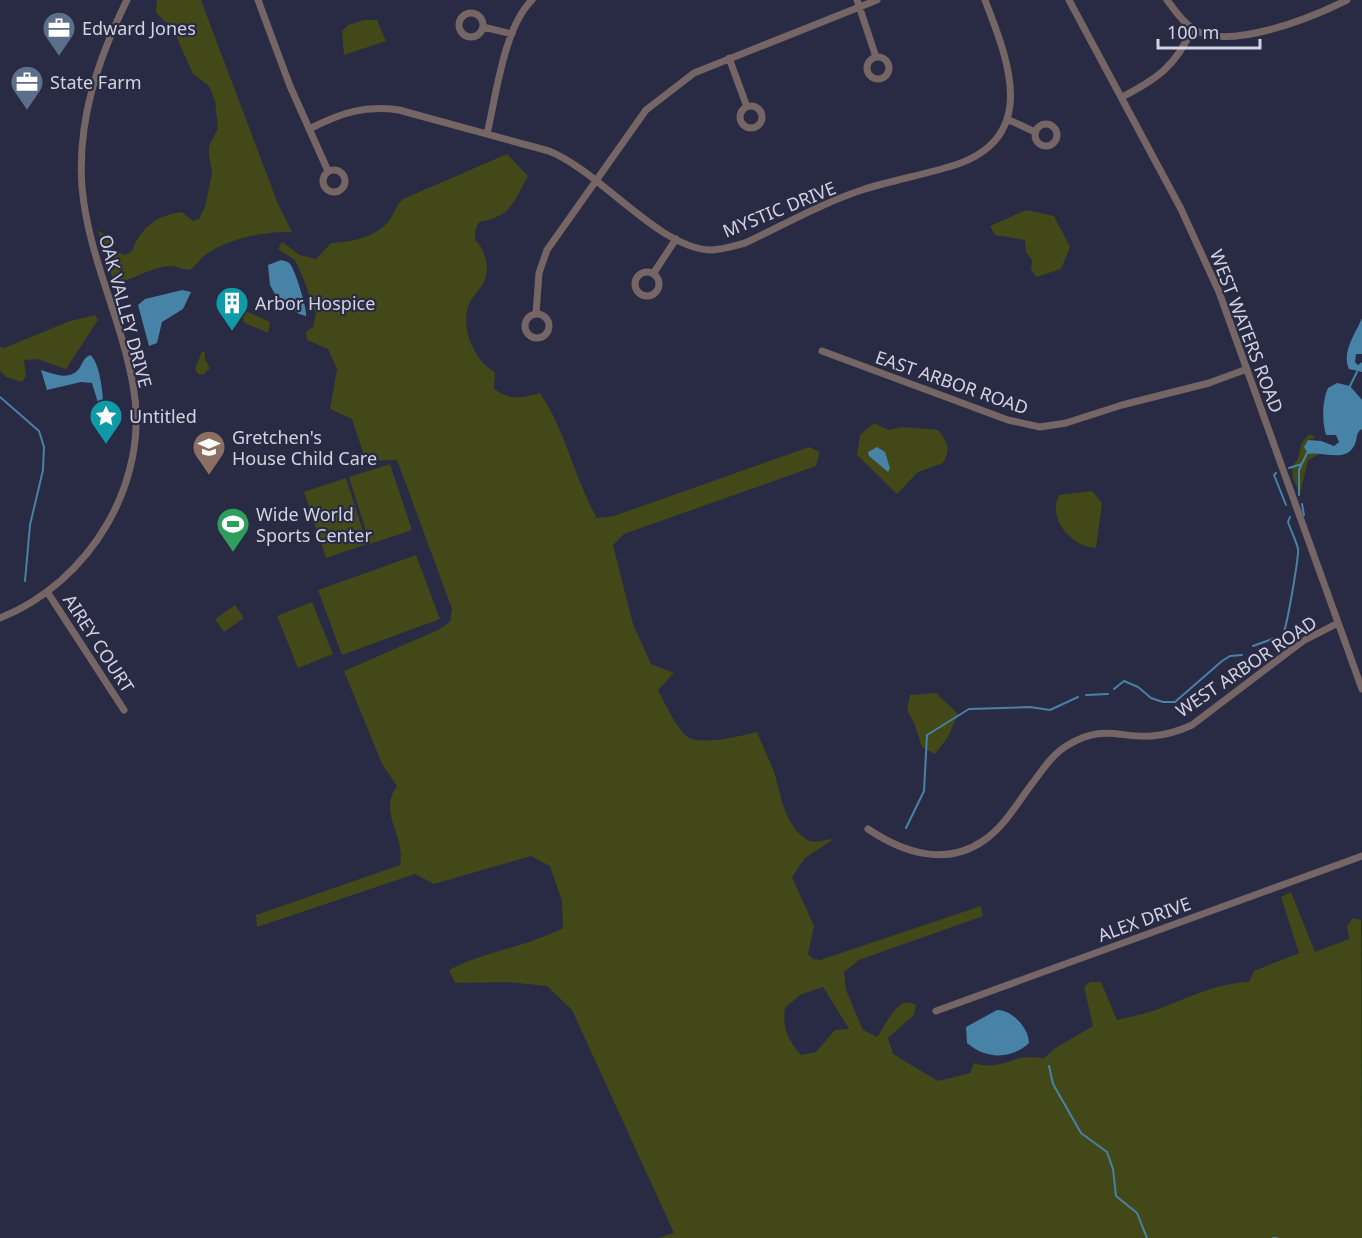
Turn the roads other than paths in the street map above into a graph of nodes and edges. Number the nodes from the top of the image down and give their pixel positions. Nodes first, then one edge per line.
1 (127, 0) edge
2 (258, 0) edge
3 (532, 0) edge
4 (877, 0) edge
5 (985, 0) edge
6 (1069, 0) edge
7 (1167, 0) edge
8 (1347, 0) edge
9 (858, 3) edge
10 (483, 27) dead end
11 (1192, 28) junction
12 (512, 34) junction
13 (876, 57) dead end
14 (729, 58) junction
15 (1122, 97) junction
16 (747, 107) dead end
17 (1007, 118) junction
18 (309, 129) junction
19 (1035, 132) dead end
20 (487, 134) junction
21 (328, 171) dead end
22 (596, 180) junction
23 (676, 239) junction
24 (653, 274) dead end
25 (536, 314) dead end
26 (822, 351) dead end
27 (1246, 369) junction
28 (48, 593) junction
29 (0, 618) edge
30 (1338, 623) junction
31 (1362, 689) edge
32 (124, 710) dead end
33 (868, 829) dead end
34 (1362, 856) edge
35 (936, 1011) dead end

1 - 28 street, OAK VALLEY DRIVE
2 - 18 street
3 - 12 street
4 - 9 street
5 - 17 street, MYSTIC DRIVE
6 - 15 street, WEST WATERS ROAD
7 - 11 street
8 - 11 street
9 - 13 street
9 - 14 street
10 - 12 street
11 - 15 street
12 - 20 street
14 - 16 street
14 - 22 street
15 - 27 street, WEST WATERS ROAD
17 - 19 street
17 - 23 street, MYSTIC DRIVE
18 - 20 street, MYSTIC DRIVE
18 - 21 street
20 - 22 street, MYSTIC DRIVE
22 - 23 street, MYSTIC DRIVE
22 - 25 street
23 - 24 street
26 - 27 street, EAST ARBOR ROAD
27 - 30 street, WEST WATERS ROAD
28 - 29 street, OAK VALLEY DRIVE
28 - 32 street, AIREY COURT
30 - 31 street, WEST WATERS ROAD
30 - 33 street, WEST ARBOR ROAD
34 - 35 street, ALEX DRIVE

